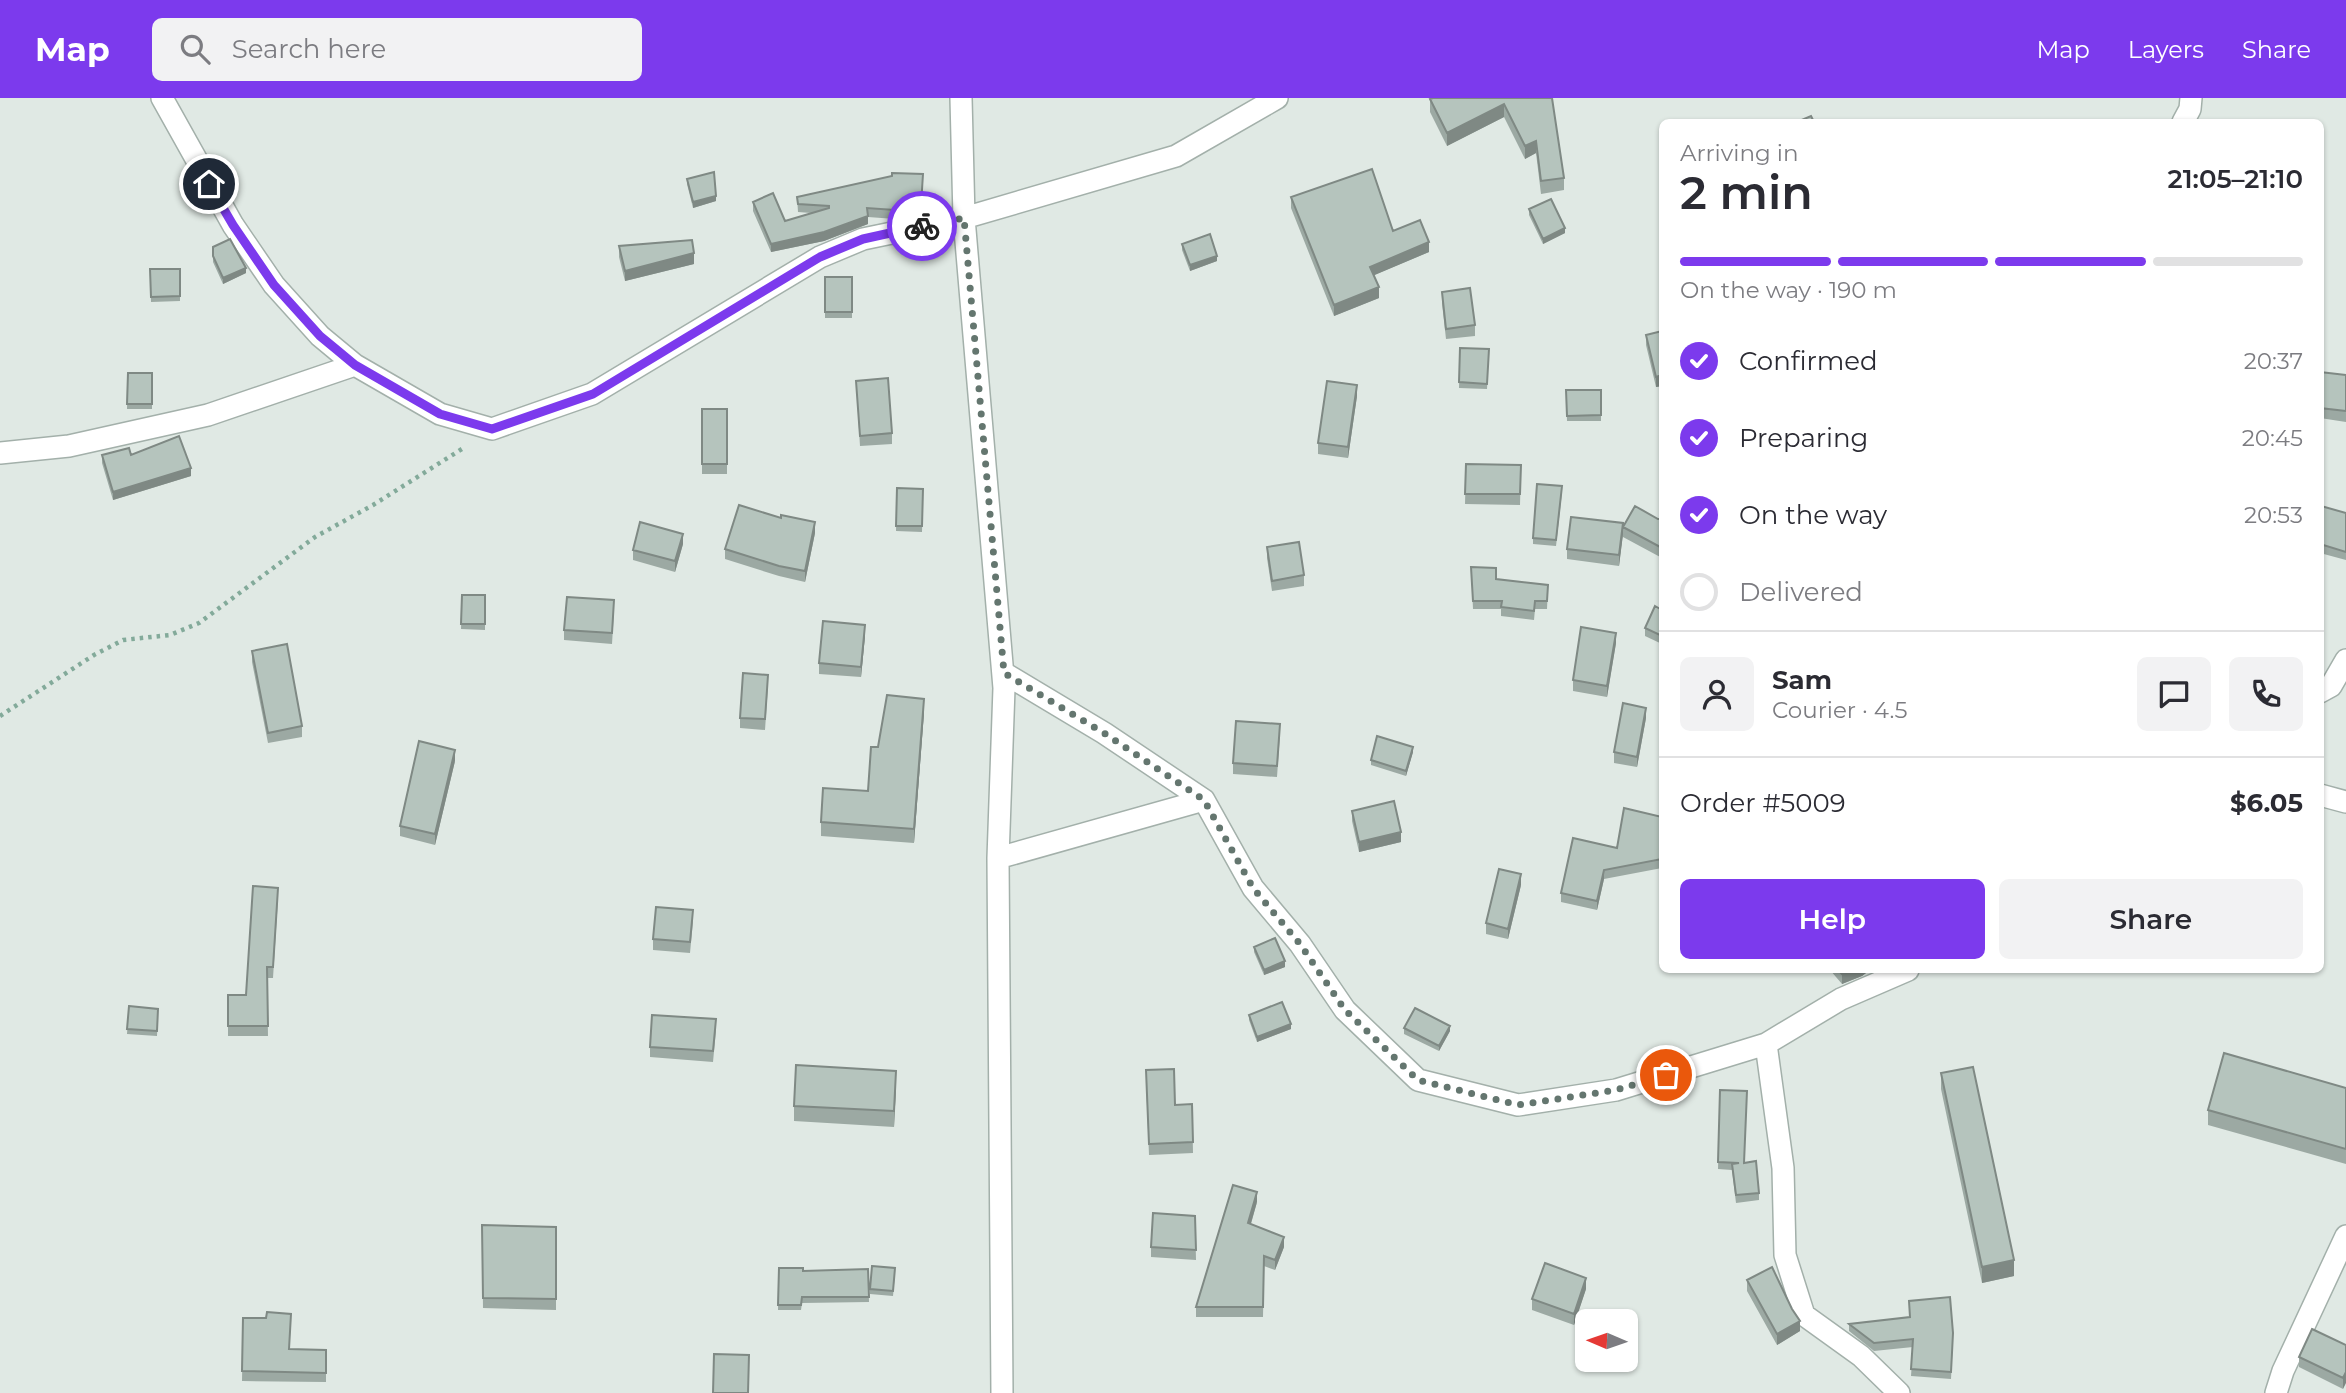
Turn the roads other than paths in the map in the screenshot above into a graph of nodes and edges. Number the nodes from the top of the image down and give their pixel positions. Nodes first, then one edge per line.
1 (162, 98) edge
2 (961, 98) edge
3 (1277, 98) edge
4 (2191, 98) edge
5 (2185, 119) edge
6 (964, 218) junction
7 (355, 365) junction
8 (0, 453) edge
9 (2346, 660) edge
10 (1004, 673) junction
11 (2324, 690) edge
12 (2324, 796) edge
13 (1204, 800) junction
14 (2346, 802) edge
15 (998, 858) junction
16 (1901, 973) edge
17 (1766, 1044) junction
18 (2346, 1236) edge
19 (1002, 1393) edge
20 (1899, 1393) edge
21 (2276, 1393) edge

1 - 7 street
2 - 6 street
3 - 6 street
4 - 5 street
6 - 7 street
6 - 10 street
7 - 8 street
9 - 11 street
10 - 13 street
10 - 15 street
12 - 14 street
13 - 15 street
13 - 17 street
15 - 19 street
16 - 17 street
17 - 20 street
18 - 21 street

